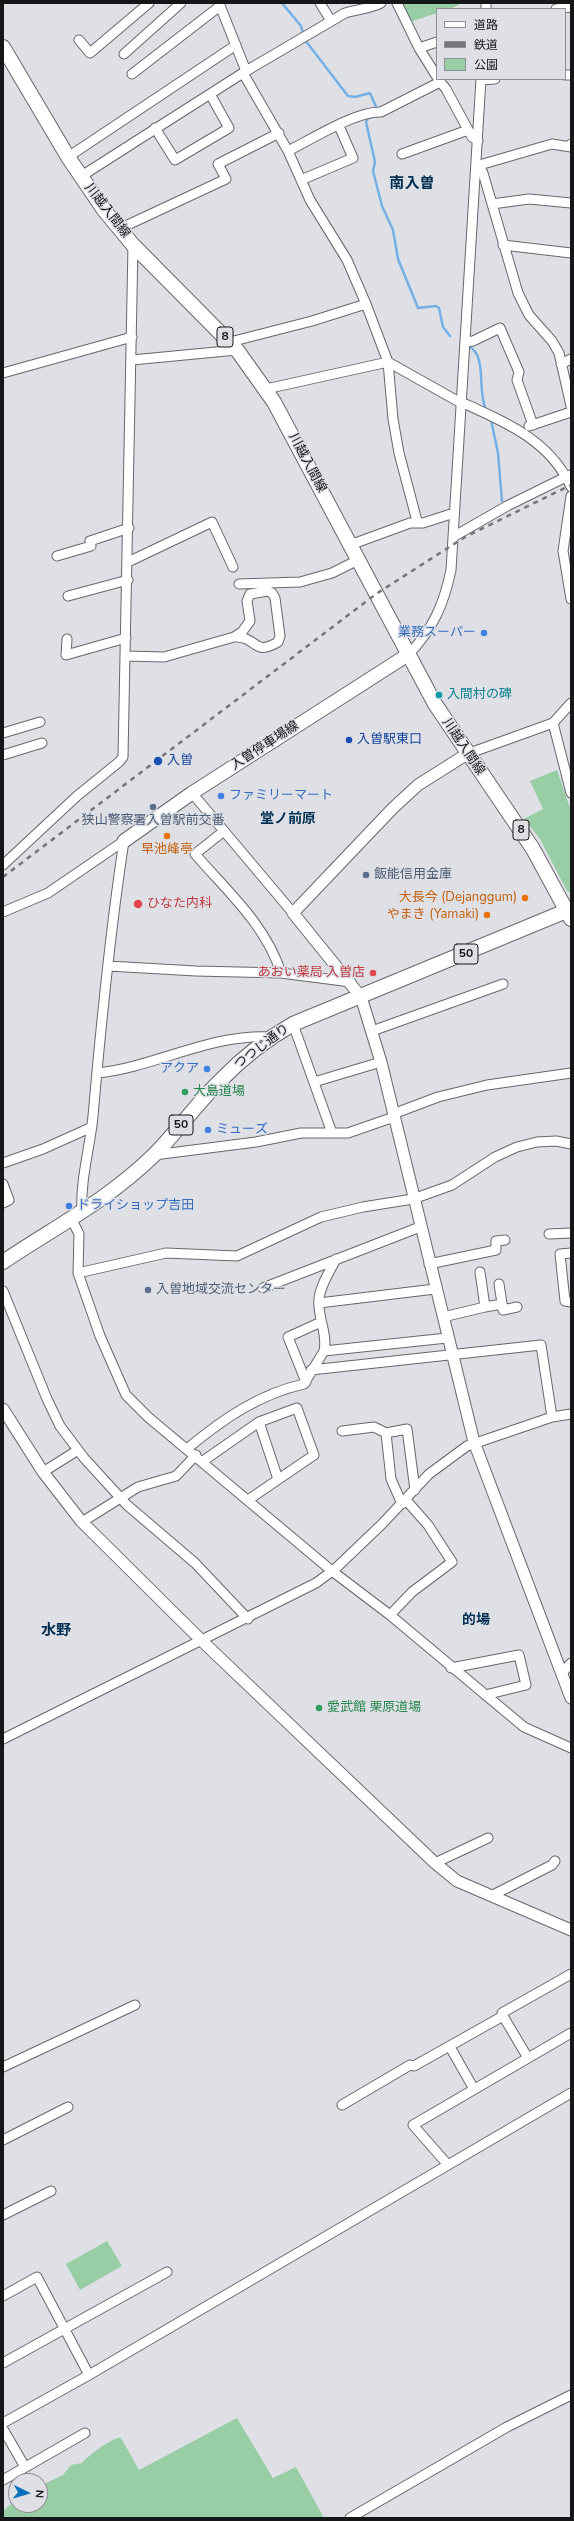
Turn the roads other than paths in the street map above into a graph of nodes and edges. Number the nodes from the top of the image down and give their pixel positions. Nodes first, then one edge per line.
1 (149, 3) edge
2 (181, 3) edge
3 (320, 3) edge
4 (381, 3) edge
5 (397, 3) edge
6 (219, 5) edge
7 (571, 6) edge
8 (561, 8) edge
9 (331, 22) junction
10 (79, 40) dead end
11 (436, 42) edge
12 (236, 44) junction
13 (3, 47) edge
14 (419, 48) junction
15 (124, 54) dead end
16 (245, 72) junction
17 (132, 74) dead end
18 (436, 76) edge
19 (436, 80) edge
20 (439, 80) edge
21 (481, 80) edge
22 (210, 94) junction
23 (339, 126) junction
24 (155, 128) junction
25 (468, 130) junction
26 (279, 133) junction
27 (478, 141) junction
28 (571, 144) edge
29 (288, 151) junction
30 (402, 154) dead end
31 (68, 157) junction
32 (478, 170) junction
33 (80, 177) junction
34 (301, 180) junction
35 (571, 203) edge
36 (492, 204) junction
37 (119, 229) junction
38 (133, 245) junction
39 (503, 245) junction
40 (571, 253) edge
41 (366, 304) junction
42 (132, 337) junction
43 (465, 342) junction
44 (233, 346) junction
45 (571, 359) edge
46 (132, 360) junction
47 (388, 362) junction
48 (561, 364) junction
49 (3, 373) edge
50 (568, 381) edge
51 (266, 389) junction
52 (461, 403) junction
53 (571, 406) edge
54 (571, 412) edge
55 (533, 425) junction
56 (518, 429) junction
57 (569, 475) edge
58 (571, 487) edge
59 (571, 496) edge
60 (454, 513) junction
61 (417, 521) junction
62 (128, 528) junction
63 (453, 537) junction
64 (350, 546) junction
65 (57, 556) dead end
66 (358, 560) junction
67 (128, 562) junction
68 (233, 567) dead end
69 (128, 580) junction
70 (239, 584) dead end
71 (68, 596) dead end
72 (571, 599) edge
73 (250, 622) junction
74 (234, 637) junction
75 (126, 638) junction
76 (67, 639) dead end
77 (255, 644) junction
78 (409, 654) junction
79 (126, 656) junction
80 (571, 703) edge
81 (40, 722) dead end
82 (553, 723) junction
83 (3, 733) edge
84 (42, 743) dead end
85 (467, 754) junction
86 (3, 755) edge
87 (192, 793) junction
88 (571, 793) edge
89 (224, 831) junction
90 (124, 840) junction
91 (3, 865) edge
92 (3, 912) edge
93 (293, 913) junction
94 (570, 913) edge
95 (108, 966) junction
96 (281, 973) junction
97 (351, 982) junction
98 (503, 984) dead end
99 (361, 997) junction
100 (293, 1024) junction
101 (372, 1032) junction
102 (272, 1037) junction
103 (381, 1062) junction
104 (97, 1073) junction
105 (571, 1073) edge
106 (314, 1082) junction
107 (393, 1116) junction
108 (92, 1127) junction
109 (332, 1133) junction
110 (571, 1144) edge
111 (154, 1155) junction
112 (3, 1163) edge
113 (3, 1184) edge
114 (413, 1199) junction
115 (3, 1203) edge
116 (77, 1216) junction
117 (420, 1227) junction
118 (571, 1233) edge
119 (549, 1234) dead end
120 (505, 1240) dead end
121 (571, 1253) edge
122 (4, 1258) edge
123 (336, 1259) junction
124 (429, 1264) junction
125 (480, 1272) dead end
126 (78, 1274) junction
127 (499, 1284) dead end
128 (263, 1288) dead end
129 (435, 1288) junction
130 (3, 1292) edge
131 (571, 1302) edge
132 (319, 1303) junction
133 (502, 1304) junction
134 (485, 1307) junction
135 (517, 1307) dead end
136 (443, 1317) junction
137 (321, 1322) junction
138 (447, 1338) junction
139 (324, 1351) junction
140 (451, 1354) junction
141 (311, 1370) junction
142 (306, 1382) junction
143 (3, 1409) edge
144 (571, 1414) edge
145 (552, 1417) junction
146 (259, 1422) junction
147 (342, 1431) dead end
148 (386, 1433) junction
149 (474, 1442) junction
150 (188, 1448) junction
151 (78, 1450) junction
152 (199, 1458) junction
153 (42, 1472) junction
154 (278, 1479) junction
155 (415, 1490) junction
156 (120, 1499) junction
157 (248, 1500) junction
158 (404, 1502) junction
159 (82, 1522) junction
160 (332, 1571) junction
161 (390, 1615) junction
162 (248, 1619) junction
163 (202, 1641) junction
164 (571, 1663) edge
165 (451, 1668) junction
166 (562, 1673) junction
167 (485, 1695) junction
168 (571, 1698) edge
169 (3, 1739) edge
170 (571, 1748) edge
171 (488, 1838) dead end
172 (555, 1861) dead end
173 (435, 1863) junction
174 (491, 1896) junction
175 (571, 1930) edge
176 (571, 1974) edge
177 (135, 2005) dead end
178 (503, 2016) junction
179 (571, 2033) edge
180 (450, 2047) junction
181 (528, 2058) junction
182 (3, 2067) edge
183 (474, 2089) junction
184 (571, 2093) edge
185 (342, 2105) dead end
186 (68, 2107) dead end
187 (3, 2140) edge
188 (448, 2166) junction
189 (51, 2191) dead end
190 (3, 2215) edge
191 (167, 2272) dead end
192 (3, 2296) edge
193 (65, 2330) junction
194 (3, 2363) edge
195 (90, 2375) junction
196 (571, 2394) edge
197 (3, 2423) edge
198 (3, 2428) edge
199 (85, 2432) dead end
200 (25, 2467) junction
201 (3, 2480) edge
202 (350, 2518) edge

1 - 10 street
2 - 15 street
3 - 9 street
4 - 9 street
5 - 14 street
6 - 12 street
6 - 17 street
7 - 8 street
9 - 16 street
11 - 14 street
12 - 16 street
12 - 31 street
13 - 31 main road, 川越入間線 / 8
14 - 18 street
16 - 22 street
16 - 26 street
19 - 23 street
20 - 25 street
21 - 27 street
22 - 24 street
22 - 24 street
23 - 29 street
23 - 34 street
24 - 33 street
25 - 27 street
25 - 30 street
26 - 29 street
26 - 37 street
27 - 32 street
28 - 32 street
29 - 34 street
31 - 33 main road, 川越入間線 / 8
32 - 36 street
32 - 43 street
33 - 37 main road, 川越入間線 / 8
34 - 41 street
35 - 36 street
36 - 39 street
37 - 38 main road, 川越入間線 / 8
38 - 42 street
38 - 44 main road, 川越入間線 / 8
39 - 40 street
39 - 48 street
41 - 44 street
41 - 47 street
42 - 46 street
42 - 49 street
43 - 52 street
43 - 55 street
44 - 46 street
44 - 51 main road, 川越入間線 / 8
45 - 48 street
46 - 62 street
47 - 51 street
47 - 52 street
47 - 61 street
48 - 50 street
50 - 53 street
51 - 64 main road, 川越入間線 / 8
52 - 56 street
52 - 60 street
54 - 55 street
55 - 56 street
56 - 57 street
57 - 58 street
57 - 63 street
59 - 72 street
60 - 61 street
60 - 63 street
61 - 64 street
62 - 65 street
62 - 67 street
63 - 78 street
64 - 66 main road, 川越入間線 / 8
66 - 70 street
66 - 78 main road, 川越入間線 / 8
67 - 68 street
67 - 69 street
69 - 71 street
69 - 75 street
73 - 74 street
73 - 77 street
73 - 77 street
74 - 77 street
74 - 79 street
75 - 76 street
75 - 79 street
78 - 85 main road, 川越入間線 / 8
78 - 87 main road, 入曽停車場線
79 - 91 street
80 - 82 street
81 - 83 street
82 - 85 street
82 - 88 street
84 - 86 street
85 - 93 street
85 - 94 main road, 川越入間線 / 8
87 - 89 street
87 - 90 main road, 入曽停車場線
89 - 93 street
89 - 96 street
90 - 92 street
90 - 95 street
93 - 97 street
94 - 99 main road, つつじ通り / 50
95 - 96 street
95 - 104 street
96 - 97 street
97 - 99 street
98 - 101 street
99 - 100 main road, つつじ通り / 50
99 - 101 street
100 - 102 main road, つつじ通り / 50
100 - 106 street
101 - 103 street
102 - 104 street
102 - 111 main road, つつじ通り / 50
103 - 106 street
103 - 107 street
104 - 108 street
105 - 107 street
106 - 109 street
107 - 109 street
107 - 114 street
108 - 112 street
108 - 116 street
109 - 111 street
110 - 114 street
111 - 116 main road, つつじ通り / 50
113 - 115 street
114 - 117 street
114 - 126 street
116 - 122 main road, つつじ通り / 50
116 - 126 street
117 - 123 street
117 - 124 street
118 - 119 street
120 - 124 street
121 - 131 street
123 - 128 street
123 - 132 street
124 - 129 street
125 - 134 street
126 - 150 street
127 - 133 street
129 - 132 street
129 - 136 street
130 - 151 street
132 - 137 street
133 - 134 street
133 - 135 street
134 - 136 street
136 - 138 street
137 - 139 street
137 - 142 street
138 - 139 street
138 - 140 street
139 - 141 street
140 - 141 street
140 - 145 street
140 - 149 street
141 - 142 street
142 - 150 street
143 - 153 street
144 - 145 street
145 - 149 street
146 - 152 street
146 - 154 street
146 - 154 street
147 - 148 street
148 - 155 street
148 - 158 street
149 - 155 street
149 - 166 street
150 - 152 street
151 - 153 street
151 - 156 street
152 - 156 street
152 - 157 street
153 - 159 street
154 - 157 street
155 - 158 street
156 - 159 street
156 - 162 street
157 - 160 street
158 - 160 street
158 - 161 street
159 - 163 street
160 - 161 street
160 - 162 street
161 - 165 street
162 - 163 street
163 - 169 street
163 - 173 street
164 - 166 street
165 - 167 street
165 - 167 street
166 - 168 street
167 - 170 street
171 - 173 street
172 - 174 street
173 - 174 street
174 - 175 street
176 - 178 street
177 - 182 street
178 - 180 street
178 - 181 street
179 - 181 street
180 - 183 street
180 - 185 street
181 - 183 street
183 - 188 street
184 - 188 street
186 - 187 street
188 - 195 street
189 - 190 street
191 - 193 street
192 - 193 street
193 - 194 street
193 - 195 street
195 - 197 street
196 - 202 street
198 - 200 street
199 - 200 street
200 - 201 street

